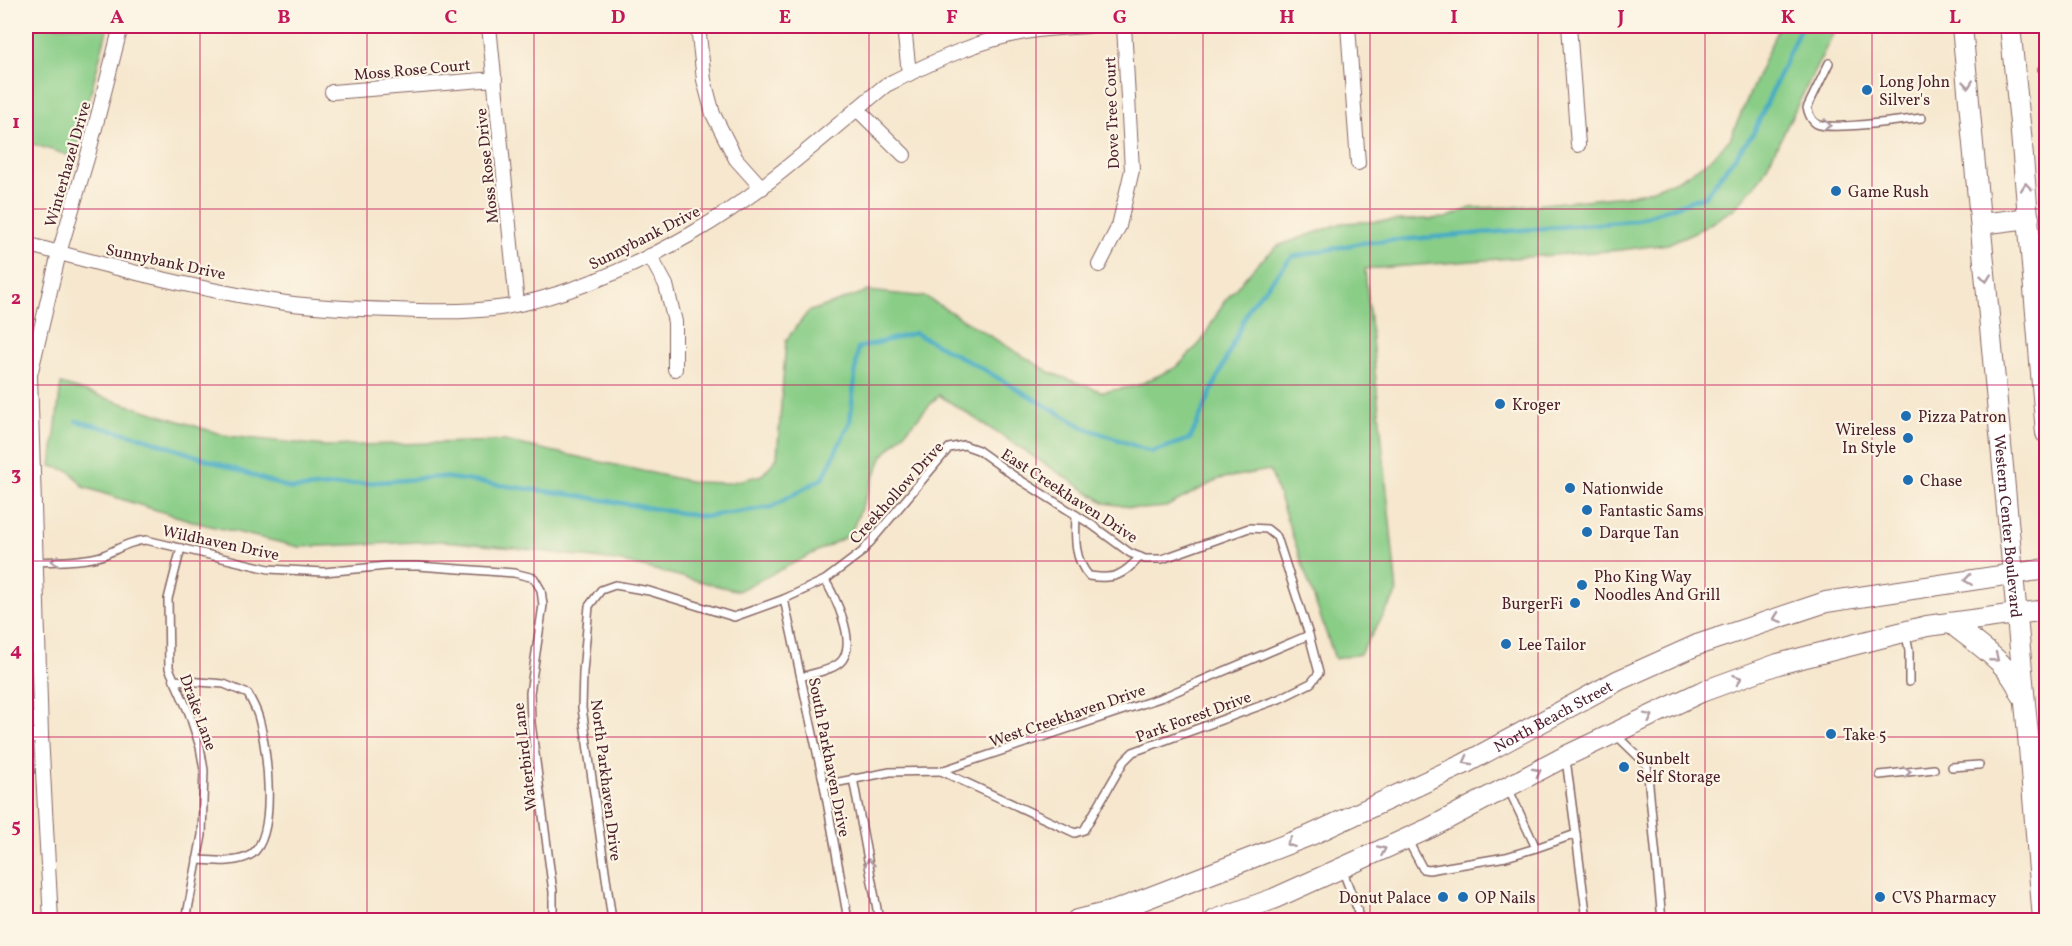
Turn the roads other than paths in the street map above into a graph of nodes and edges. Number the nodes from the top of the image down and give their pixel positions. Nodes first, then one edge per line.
1 (121, 26) edge
2 (489, 26) edge
3 (698, 26) edge
4 (904, 26) edge
5 (1088, 26) edge
6 (1124, 26) edge
7 (1347, 26) edge
8 (1569, 26) edge
9 (1962, 26) edge
10 (2010, 26) edge
11 (1829, 63) dead end
12 (909, 74) junction
13 (495, 79) junction
14 (332, 92) dead end
15 (857, 108) junction
16 (1922, 118) dead end
17 (1578, 145) dead end
18 (904, 155) dead end
19 (1358, 163) dead end
20 (762, 188) junction
21 (2029, 218) junction
22 (1981, 224) junction
23 (26, 244) edge
24 (59, 253) junction
25 (650, 256) junction
26 (1100, 265) dead end
27 (517, 304) junction
28 (675, 369) dead end
29 (2046, 433) edge
30 (964, 444) joint
31 (1076, 515) junction
32 (181, 548) junction
33 (1140, 557) junction
34 (30, 563) edge
35 (2046, 569) edge
36 (2012, 574) junction
37 (825, 580) junction
38 (615, 585) joint
39 (541, 590) joint
40 (784, 599) junction
41 (2046, 610) edge
42 (2016, 613) junction
43 (1951, 623) junction
44 (1905, 631) junction
45 (1309, 634) junction
46 (801, 677) junction
47 (174, 680) junction
48 (1909, 682) dead end
49 (2025, 704) junction
50 (1614, 734) junction
51 (40, 735) junction
52 (26, 737) edge
53 (1566, 756) junction
54 (1979, 765) dead end
55 (1952, 767) dead end
56 (1934, 769) dead end
57 (941, 771) junction
58 (1880, 775) dead end
59 (853, 778) junction
60 (824, 785) junction
61 (1508, 787) junction
62 (1576, 834) junction
63 (1407, 838) junction
64 (1536, 848) junction
65 (197, 860) junction
66 (1341, 868) junction
67 (878, 919) edge
68 (51, 921) edge
69 (186, 921) edge
70 (532, 921) edge
71 (539, 921) edge
72 (549, 921) edge
73 (612, 921) edge
74 (848, 921) edge
75 (866, 921) edge
76 (1077, 921) edge
77 (1215, 921) edge
78 (1359, 921) edge
79 (1587, 921) edge
80 (1662, 921) edge
81 (2043, 921) edge

1 - 24 street, Winterhazel Drive
2 - 13 street, Moss Rose Drive
3 - 20 street
4 - 12 street
5 - 12 street, Sunnybank Drive
6 - 26 street, Dove Tree Court
7 - 19 street
8 - 17 street
9 -> 22 main road, Western Center Boulevard
21 -> 10 main road
11 -> 16 lane
12 - 15 street, Sunnybank Drive
13 - 14 street, Moss Rose Court
13 - 27 street, Moss Rose Drive
15 - 18 street
15 - 20 street, Sunnybank Drive
20 - 25 street, Sunnybank Drive
21 - 22 main road
21 - 29 main road
22 -> 36 main road, Western Center Boulevard
23 - 24 street, Sunnybank Drive
24 - 27 street, Sunnybank Drive
24 - 34 street, Winterhazel Drive
25 - 27 street, Sunnybank Drive
25 - 28 street
30 - 31 lane, East Creekhaven Drive
30 - 37 lane, Creekhollow Drive
31 - 33 lane, East Creekhaven Drive
31 - 33 lane
32 -> 34 lane, Wildhaven Drive
32 - 39 lane, Wildhaven Drive
32 - 47 lane, Drake Lane
33 - 45 lane, East Creekhaven Drive
34 - 51 street, Winterhazel Drive
35 - 36 main road, North Beach Street
36 - 42 main road, Western Center Boulevard
36 -> 76 main road, North Beach Street
37 - 40 lane, Creekhollow Drive
37 - 46 lane
38 - 40 lane, Creekhollow Drive
38 - 73 lane, North Parkhaven Drive
39 - 72 lane, Waterbird Lane
40 - 46 lane, South Parkhaven Drive
41 - 42 main road
42 - 43 main road
42 - 49 main road, Western Center Boulevard
43 - 44 main road
43 -> 49 main road
44 - 48 lane
50 -> 44 main road
45 - 57 lane, West Creekhaven Drive
45 - 57 lane, Park Forest Drive
46 - 60 lane, South Parkhaven Drive
47 - 65 lane, Drake Lane
47 - 65 lane
49 - 81 main road, Western Center Boulevard
50 - 53 main road
50 - 80 lane
51 - 52 street
51 - 68 street, Winterhazel Drive
61 -> 53 main road
53 - 62 lane
54 - 55 lane
58 -> 56 lane
57 - 59 lane, West Creekhaven Drive
59 - 60 lane, West Creekhaven Drive
67 -> 59 lane, South Parkhaven Drive
60 - 74 lane, South Parkhaven Drive
61 - 63 main road
61 - 64 lane
62 - 64 lane
62 - 79 lane
63 - 64 lane
66 -> 63 main road
65 - 69 lane, Drake Lane
66 - 77 main road
66 - 78 lane
67 - 75 lane
70 - 71 street

